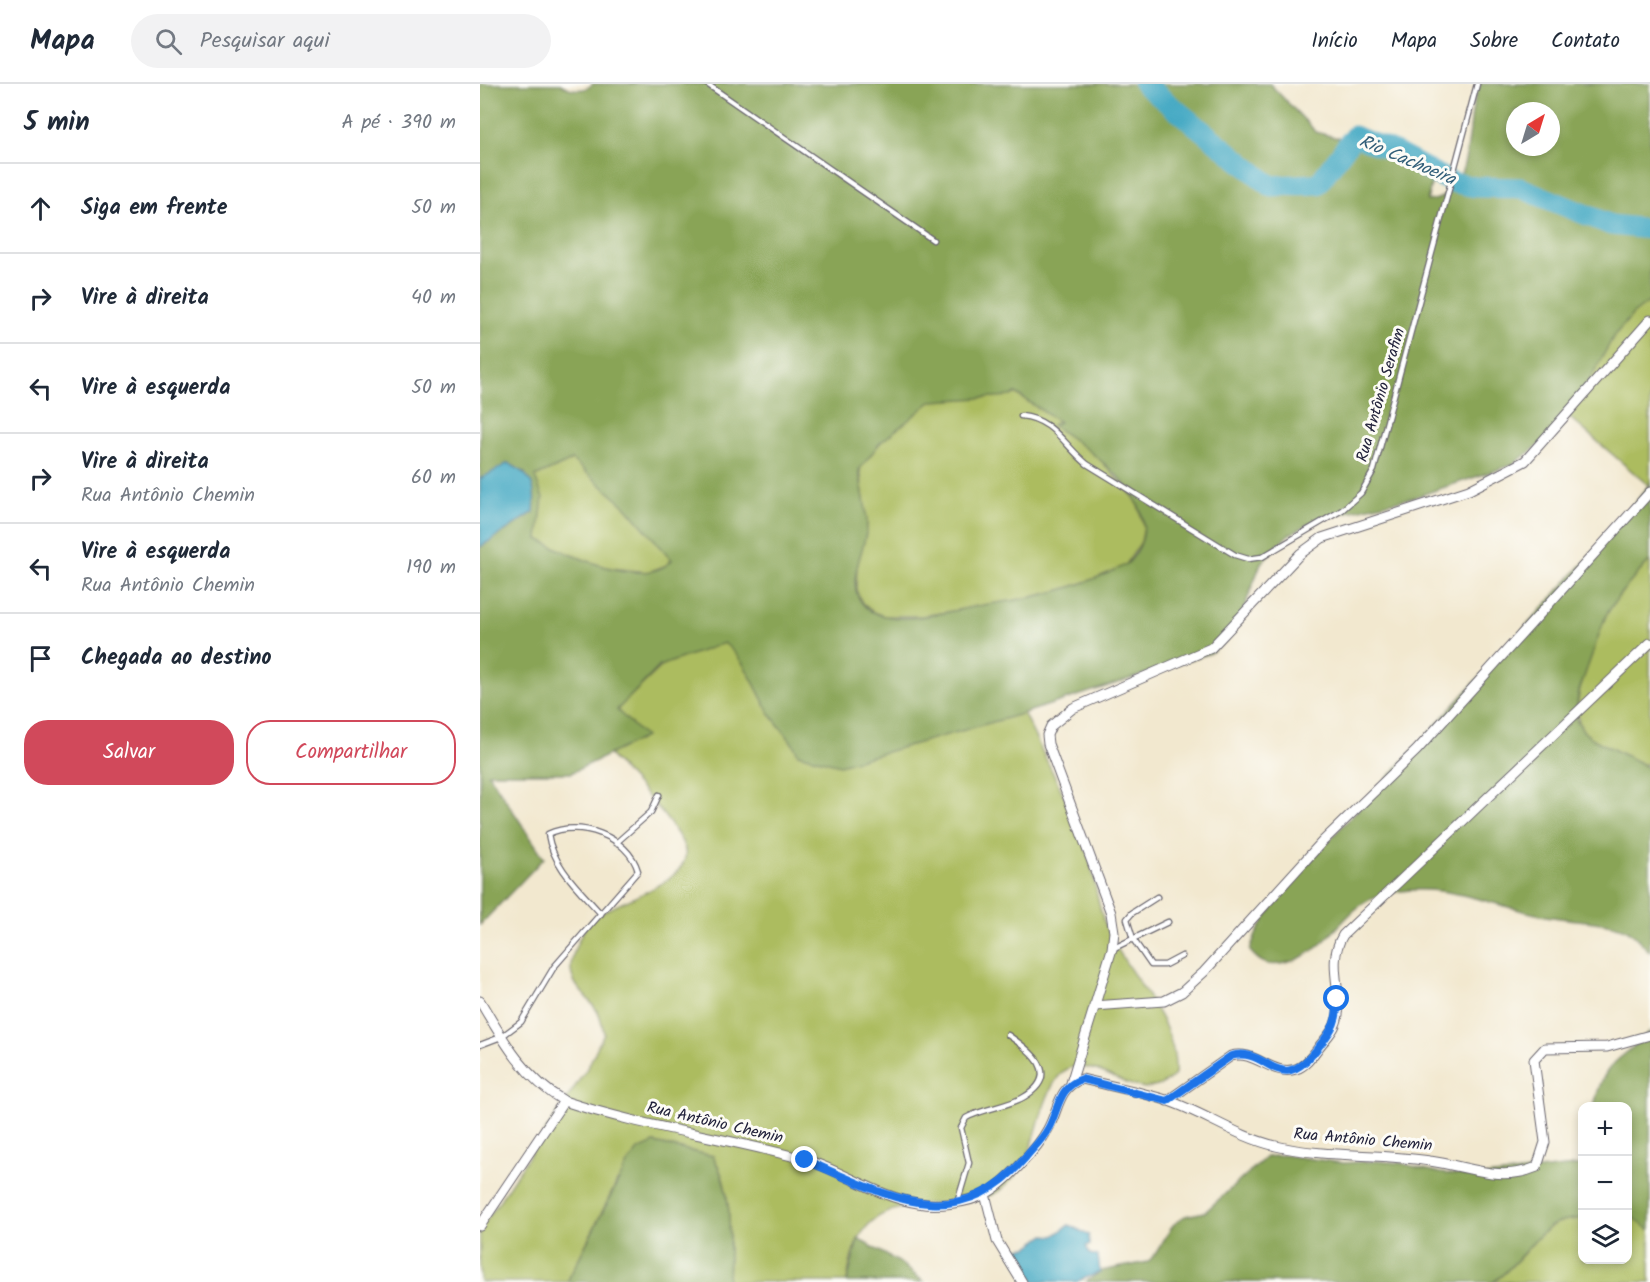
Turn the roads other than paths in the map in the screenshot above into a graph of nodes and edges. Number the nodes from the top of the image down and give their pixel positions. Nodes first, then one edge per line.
1 (707, 84) edge
2 (1477, 84) edge
3 (933, 240) dead end
4 (1650, 320) edge
5 (1021, 416) dead end
6 (1650, 492) edge
7 (1650, 643) edge
8 (659, 795) dead end
9 (616, 843) junction
10 (1156, 897) dead end
11 (600, 914) junction
12 (1168, 922) dead end
13 (1133, 939) junction
14 (1112, 949) junction
15 (1182, 956) dead end
16 (480, 1001) edge
17 (1094, 1006) junction
18 (1008, 1035) dead end
19 (1650, 1035) edge
20 (501, 1037) junction
21 (480, 1045) edge
22 (1071, 1083) junction
23 (564, 1101) junction
24 (1167, 1101) junction
25 (985, 1194) junction
26 (958, 1200) junction
27 (480, 1226) edge
28 (1022, 1282) edge

1 - 3 lane
2 - 5 lane, Rua Antônio Serafim
4 - 14 street
6 - 17 street
7 - 24 street
8 - 9 lane
9 - 11 lane
9 - 11 lane
10 - 13 lane
11 - 20 lane
12 - 13 lane
13 - 14 lane
13 - 15 lane
14 - 17 street
16 - 20 street, Rua Antônio Chemin
17 - 22 street
18 - 26 lane
19 - 24 street, Rua Antônio Chemin
20 - 21 lane
20 - 23 street, Rua Antônio Chemin
22 - 24 street, Rua Antônio Chemin
22 - 25 street, Rua Antônio Chemin
23 - 26 street, Rua Antônio Chemin
23 - 27 street
25 - 26 street, Rua Antônio Chemin
25 - 28 street

